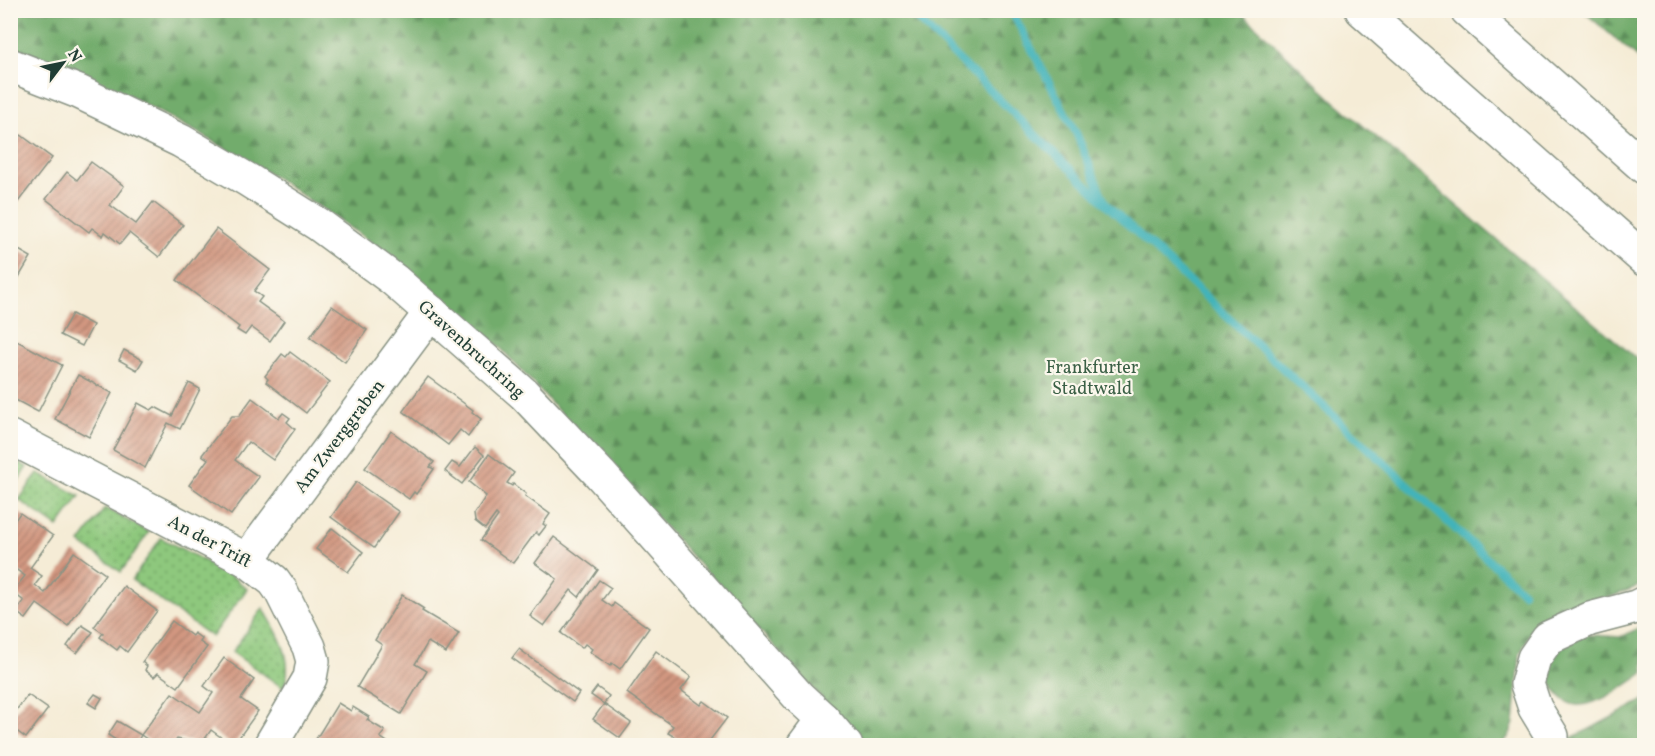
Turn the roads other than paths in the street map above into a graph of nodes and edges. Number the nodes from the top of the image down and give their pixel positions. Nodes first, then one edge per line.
1 (1362, 10) edge
2 (1467, 10) edge
3 (10, 65) edge
4 (1644, 167) edge
5 (1644, 259) edge
6 (431, 312) junction
7 (10, 437) edge
8 (247, 560) junction
9 (1644, 603) edge
10 (823, 719) junction
11 (1552, 736) dead end
12 (270, 746) edge
13 (803, 746) edge
14 (846, 746) edge

1 - 5 main road
2 - 4 main road
3 - 6 main road, Gravenbruchring
6 - 8 main road, Am Zwerggraben
6 - 10 main road, Gravenbruchring
7 - 8 main road, An der Trift
8 - 12 main road, An der Trift
9 - 11 main road
10 - 13 main road
10 - 14 main road, Gravenbruchring

